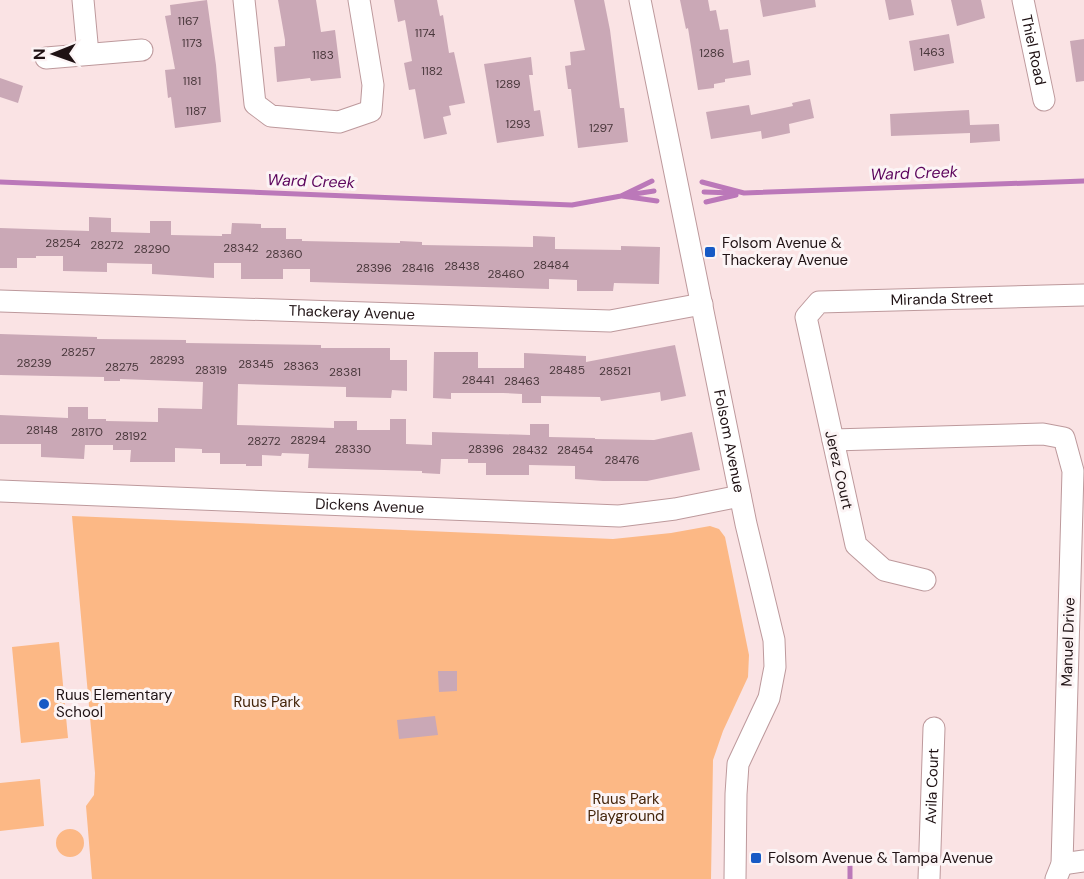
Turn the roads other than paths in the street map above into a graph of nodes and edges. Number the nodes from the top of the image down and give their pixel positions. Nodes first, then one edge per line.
1 (83, 0) edge
2 (244, 0) edge
3 (359, 0) edge
4 (640, 0) edge
5 (1023, 0) edge
6 (142, 50) dead end
7 (88, 54) junction
8 (46, 58) dead end
9 (1044, 100) dead end
10 (1084, 295) edge
11 (0, 301) edge
12 (702, 304) junction
13 (806, 317) joint
14 (832, 440) junction
15 (0, 491) edge
16 (740, 496) junction
17 (925, 580) dead end
18 (933, 728) dead end
19 (1084, 861) edge
20 (1059, 871) edge
21 (735, 879) edge
22 (930, 879) edge

1 - 7 street
2 - 3 street
4 - 12 street, Folsom Avenue
5 - 9 street, Thiel Road
6 - 7 street
7 - 8 street
10 - 13 street, Miranda Street
11 - 12 street, Thackeray Avenue
12 - 16 street, Folsom Avenue
13 - 14 street, Jerez Court
14 - 17 street, Jerez Court
14 - 20 street, Manuel Drive
15 - 16 street, Dickens Avenue
16 - 21 street, Folsom Avenue
18 - 22 street, Avila Court
19 - 20 street

